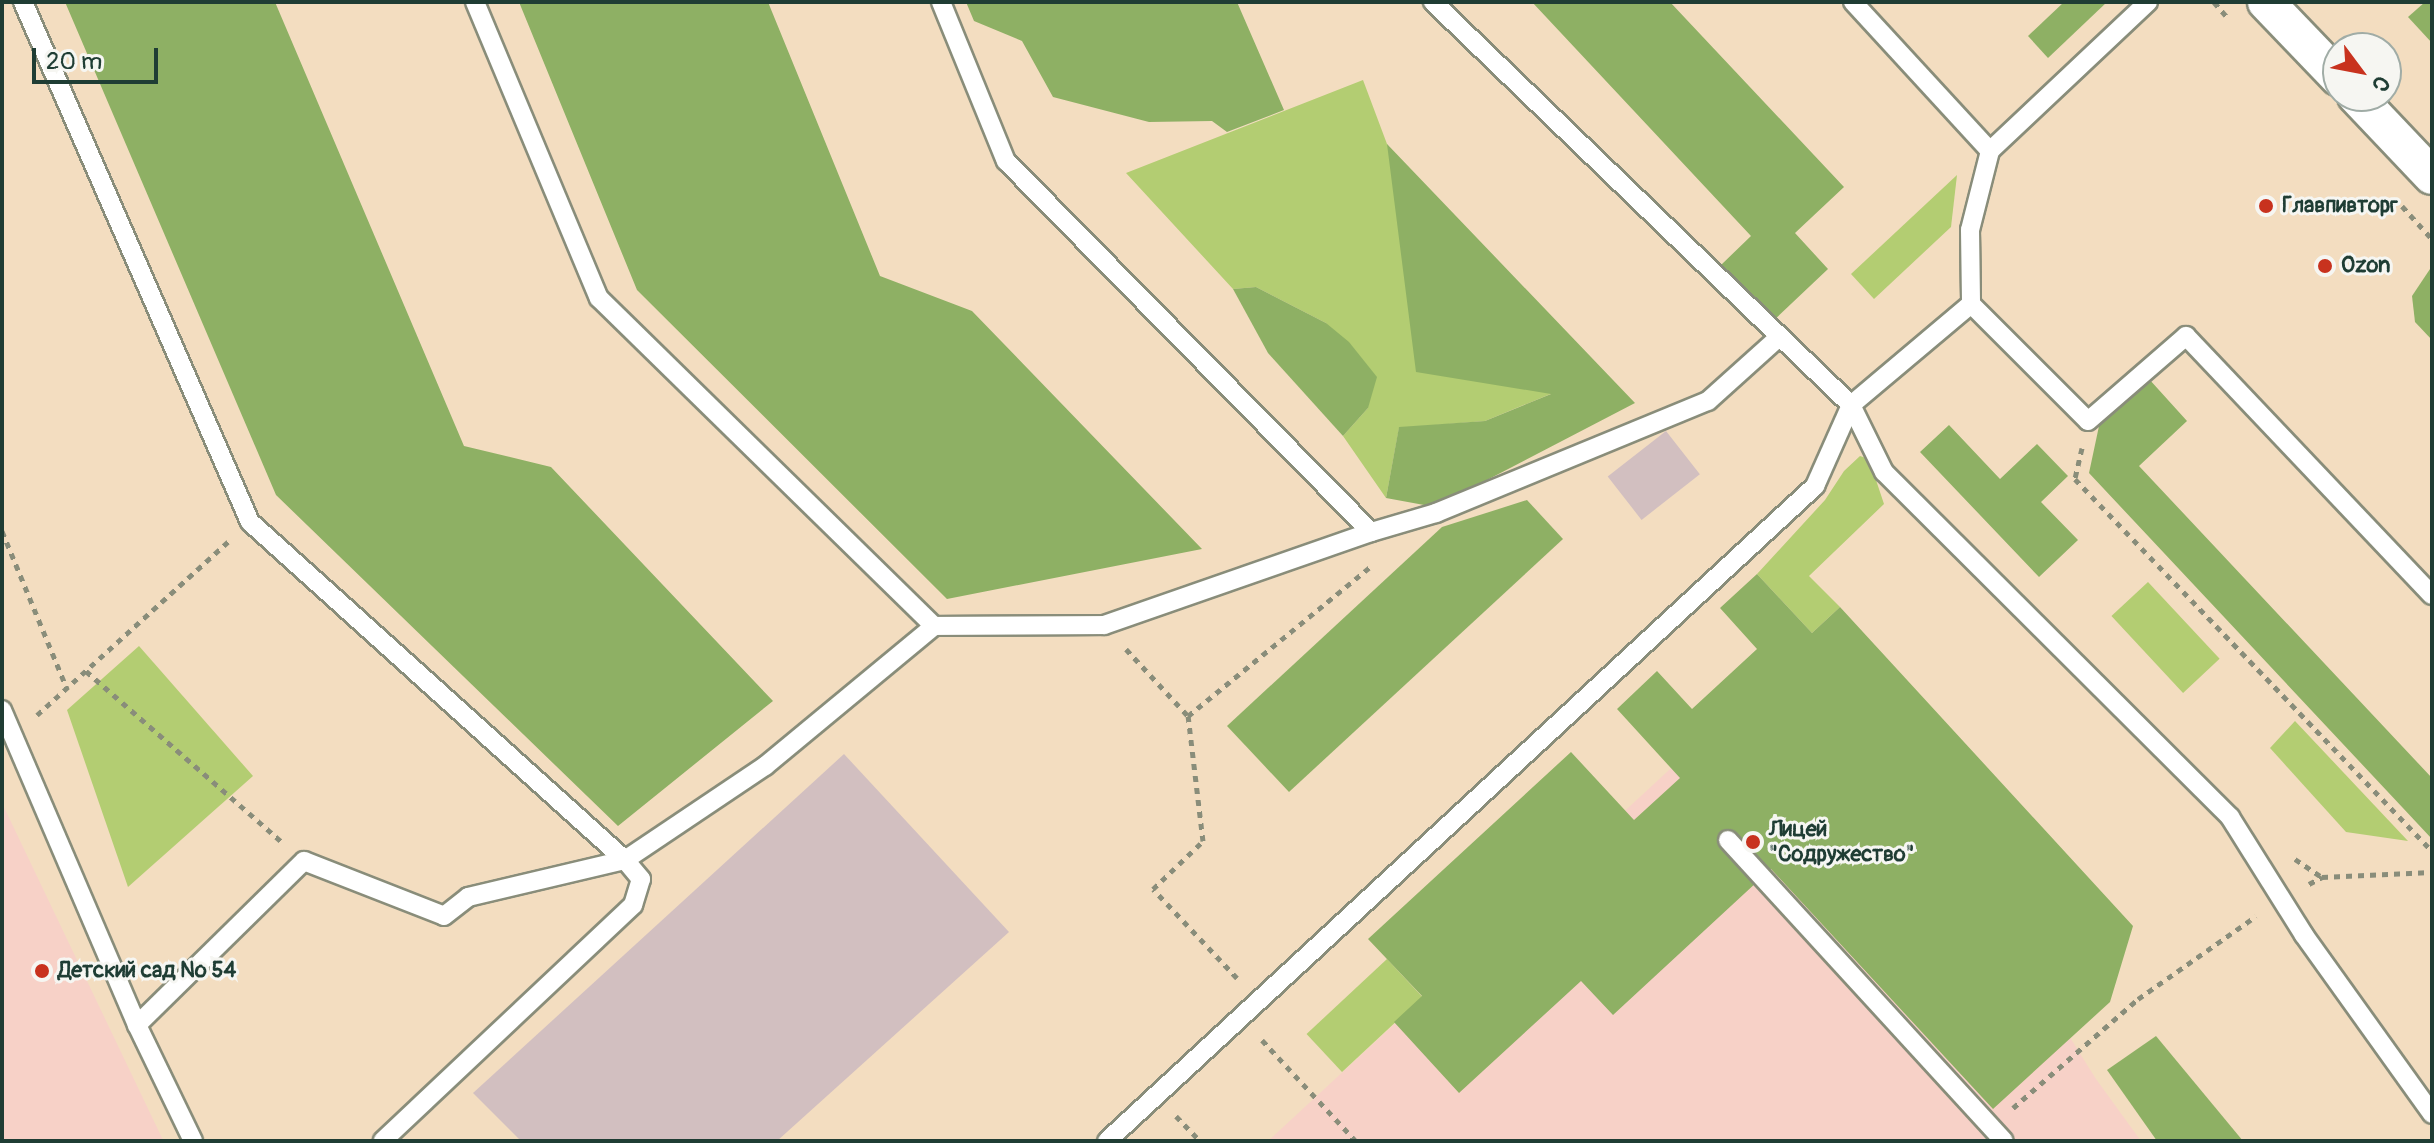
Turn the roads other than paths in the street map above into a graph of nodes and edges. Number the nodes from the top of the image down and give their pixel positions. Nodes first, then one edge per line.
1 (23, 2) edge
2 (475, 2) edge
3 (941, 2) edge
4 (1433, 2) edge
5 (1853, 2) edge
6 (2148, 2) edge
7 (2266, 2) edge
8 (2322, 60) edge
9 (2371, 112) edge
10 (1990, 151) junction
11 (2432, 176) edge
12 (1971, 304) junction
13 (1778, 338) junction
14 (1851, 405) junction
15 (1371, 532) junction
16 (2432, 595) edge
17 (934, 626) junction
18 (2, 710) edge
19 (1728, 840) dead end
20 (625, 860) junction
21 (137, 1025) junction
22 (2432, 1114) edge
23 (1998, 1134) edge
24 (193, 1141) edge
25 (383, 1141) edge
26 (1107, 1141) edge

1 - 20 lane
2 - 17 lane
3 - 15 lane
4 - 13 lane
5 - 10 lane
6 - 10 lane
7 - 8 street
9 - 11 street
10 - 12 lane
12 - 14 lane
12 - 16 lane
13 - 14 lane
13 - 15 lane
14 - 22 lane
14 - 26 lane
15 - 17 lane
17 - 20 lane
18 - 21 lane
19 - 23 lane
20 - 21 lane
20 - 25 lane
21 - 24 lane

